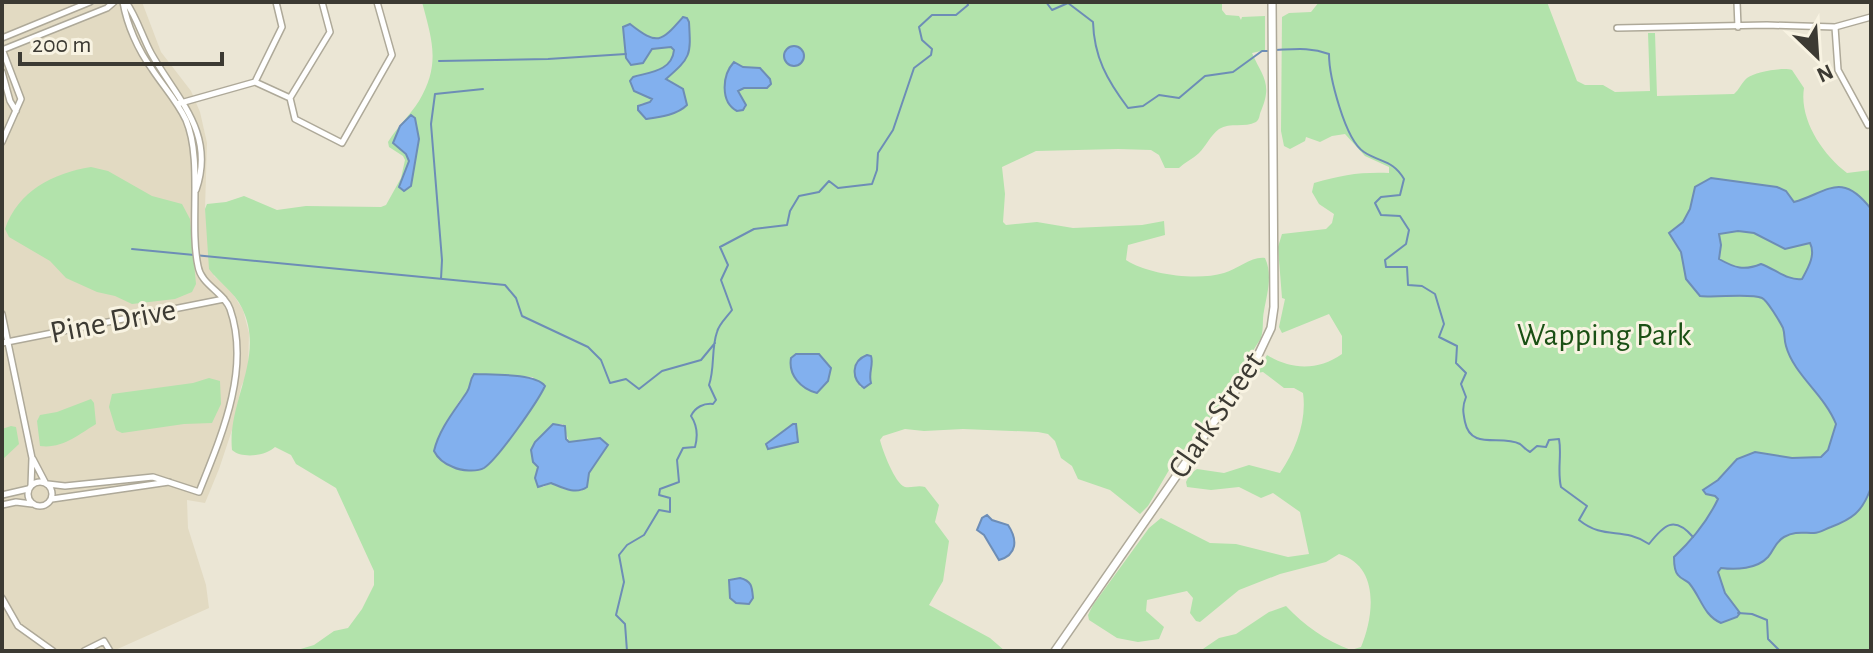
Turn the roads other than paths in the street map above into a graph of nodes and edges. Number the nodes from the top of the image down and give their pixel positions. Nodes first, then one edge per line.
1 (90, 2) edge
2 (114, 2) edge
3 (125, 2) edge
4 (276, 2) edge
5 (322, 2) edge
6 (377, 2) edge
7 (1272, 2) edge
8 (1737, 2) edge
9 (64, 13) junction
10 (1871, 17) edge
11 (68, 23) junction
12 (1738, 27) junction
13 (1835, 27) junction
14 (1617, 28) dead end
15 (2, 38) edge
16 (2, 49) edge
17 (2, 72) edge
18 (255, 82) junction
19 (290, 98) junction
20 (185, 102) junction
21 (177, 104) junction
22 (16, 111) junction
23 (1868, 125) dead end
24 (2, 142) edge
25 (196, 191) junction
26 (224, 299) junction
27 (2, 314) edge
28 (6, 342) edge
29 (32, 458) junction
30 (169, 482) junction
31 (47, 483) junction
32 (30, 487) junction
33 (2, 495) edge
34 (52, 499) junction
35 (32, 504) junction
36 (2, 505) edge
37 (2, 598) edge
38 (53, 651) edge
39 (84, 651) edge
40 (110, 651) edge
41 (1055, 651) edge

1 - 9 street
2 - 11 street
3 - 20 street
3 - 21 street
4 - 18 street
5 - 19 street
6 - 19 street
7 - 41 main road, Clark Street
8 - 12 street
9 - 11 street
9 - 15 street
10 - 13 street
11 - 16 street
12 - 13 street
12 - 14 street
13 - 23 street
16 - 22 street
17 - 22 street
18 - 19 street
18 - 20 street
20 - 21 street
20 - 25 street
21 - 25 street
22 - 24 street
25 - 26 street
26 - 28 street, Pine Drive
26 - 30 street
27 - 28 street
28 - 29 street
29 - 31 street
29 - 32 street
30 - 31 street
30 - 34 street
31 - 32 street
31 - 34 street
32 - 33 street
32 - 35 street
34 - 35 street
35 - 36 street
37 - 38 street
39 - 40 street

